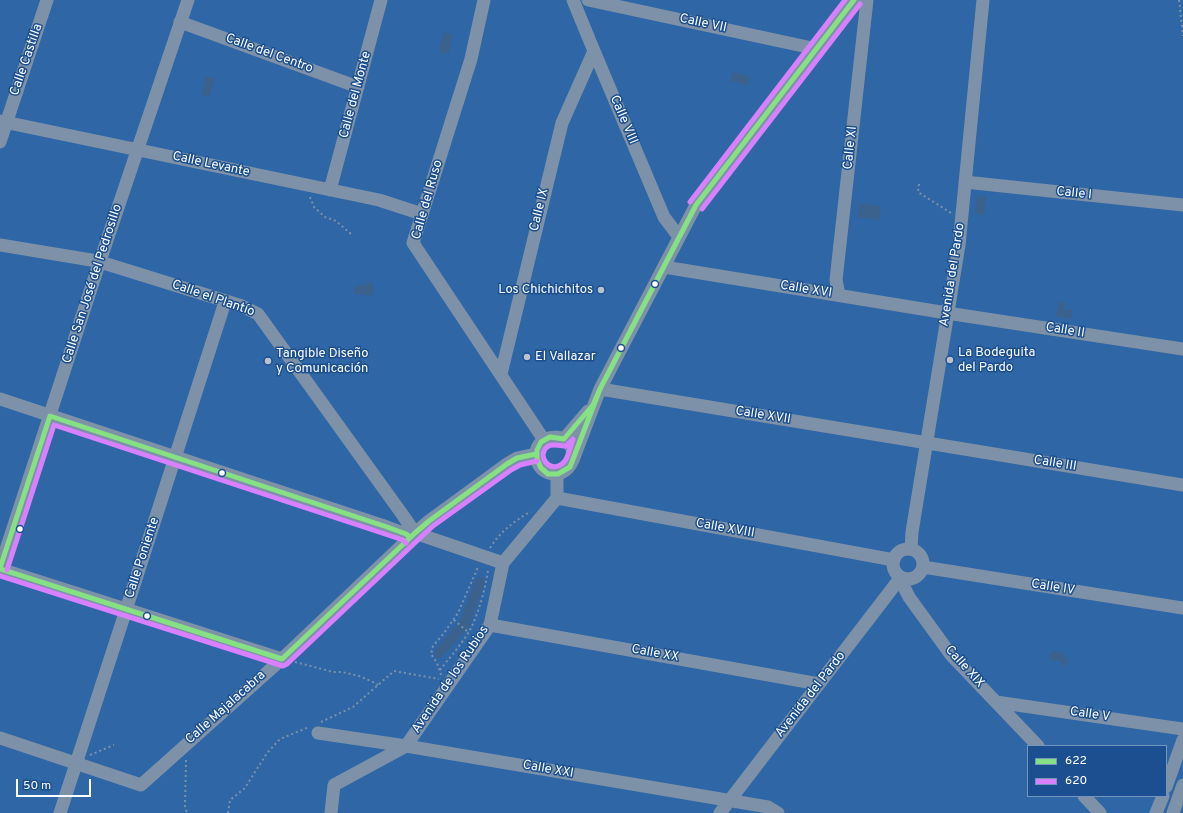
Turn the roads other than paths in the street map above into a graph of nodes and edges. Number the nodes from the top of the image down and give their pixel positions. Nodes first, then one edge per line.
1 (47, 0) edge
2 (188, 0) edge
3 (381, 0) edge
4 (484, 0) edge
5 (588, 0) edge
6 (854, 0) edge
7 (867, 0) edge
8 (983, 0) edge
9 (578, 2) edge
10 (180, 22) junction
11 (817, 48) junction
12 (594, 51) junction
13 (358, 87) junction
14 (3, 121) edge
15 (0, 142) edge
16 (137, 150) junction
17 (965, 182) junction
18 (330, 190) junction
19 (1183, 205) edge
20 (422, 214) junction
21 (679, 237) junction
22 (0, 245) edge
23 (100, 262) junction
24 (664, 267) junction
25 (838, 295) junction
26 (225, 302) junction
27 (947, 313) junction
28 (1183, 349) edge
29 (501, 374) junction
30 (600, 389) junction
31 (0, 399) edge
32 (593, 405) junction
33 (50, 416) junction
34 (564, 439) junction
35 (544, 440) junction
36 (927, 443) junction
37 (536, 454) junction
38 (176, 457) junction
39 (573, 460) junction
40 (557, 474) junction
41 (1183, 485) edge
42 (557, 498) junction
43 (412, 535) junction
44 (911, 549) junction
45 (894, 560) junction
46 (503, 563) junction
47 (923, 567) junction
48 (0, 569) edge
49 (903, 578) junction
50 (1183, 608) edge
51 (126, 610) junction
52 (490, 625) junction
53 (282, 659) junction
54 (819, 684) junction
55 (996, 702) junction
56 (1183, 729) edge
57 (318, 733) dead end
58 (0, 738) edge
59 (1183, 740) edge
60 (1037, 745) edge
61 (406, 746) junction
62 (76, 764) junction
63 (1167, 784) edge
64 (1183, 785) edge
65 (1085, 797) edge
66 (1163, 797) edge
67 (729, 802) junction
68 (60, 813) edge
69 (331, 813) edge
70 (720, 813) edge
71 (778, 813) edge
72 (1100, 813) edge
73 (1156, 813) edge
74 (1172, 813) edge

1 - 14 street, Calle Castilla
2 - 10 street, Calle San José del Pedrosillo
3 - 13 street, Calle del Monte
4 - 20 street, Calle del Ruso
5 - 11 street, Calle VII
6 - 11 street
7 - 25 street, Calle XI
8 - 17 street, Avenida del Pardo
9 - 12 street, Calle VIII
10 - 13 street, Calle del Centro
10 - 16 street, Calle San José del Pedrosillo
11 - 21 street
12 - 21 street, Calle VIII
12 - 29 street, Calle IX
13 - 18 street, Calle del Monte
14 - 15 street, Calle Castilla
14 - 16 street, Calle Levante
16 - 18 street, Calle Levante
16 - 23 street, Calle San José del Pedrosillo
17 - 19 street, Calle I
17 - 27 street, Avenida del Pardo
18 - 20 street, Calle Levante
20 - 29 street, Calle del Ruso
21 - 24 street
22 - 23 street, Calle el Plantío
23 - 26 street, Calle el Plantío
23 - 33 street, Calle San José del Pedrosillo
24 - 25 street, Calle XVI
24 - 30 street
25 - 27 street, Calle XVI
26 - 38 street, Calle Poniente
26 - 43 street, Calle el Plantío
27 - 28 street, Calle II
27 - 36 street, Avenida del Pardo
29 - 35 street, Calle del Ruso
30 - 32 street
30 - 36 street, Calle XVII
31 - 33 street
32 - 34 street
32 - 39 street
33 - 38 street
33 - 48 street, Calle San José del Pedrosillo
34 - 35 street
34 - 39 street
35 - 37 street
36 - 41 street, Calle III
36 - 44 street, Avenida del Pardo
37 - 40 street
37 - 43 street, Calle Majalacabra
38 - 43 street
38 - 51 street, Calle Poniente
39 - 40 street
40 - 42 street
42 - 45 street, Calle XVIII
42 - 46 street, Avenida de los Rubios
43 - 46 street
43 - 53 street, Calle Majalacabra
44 - 45 street
44 - 47 street
45 - 49 street
46 - 52 street, Avenida de los Rubios
47 - 49 street
47 - 50 street, Calle IV
48 - 51 street
49 - 54 street, Avenida del Pardo
49 - 55 street, Calle XIX
51 - 53 street
51 - 62 street, Calle Poniente
52 - 54 street, Calle XX
52 - 61 street, Avenida de los Rubios
53 - 62 street, Calle Majalacabra
54 - 67 street, Avenida del Pardo
55 - 56 street, Calle V
55 - 60 street, Calle XIX
57 - 61 street, Calle XXI
58 - 62 street
59 - 63 street
61 - 67 street, Calle XXI
61 - 69 street, Avenida de los Rubios
62 - 68 street, Calle Poniente
64 - 74 street
65 - 72 street
66 - 73 street
67 - 70 street, Avenida del Pardo
67 - 71 street, Calle XXI

